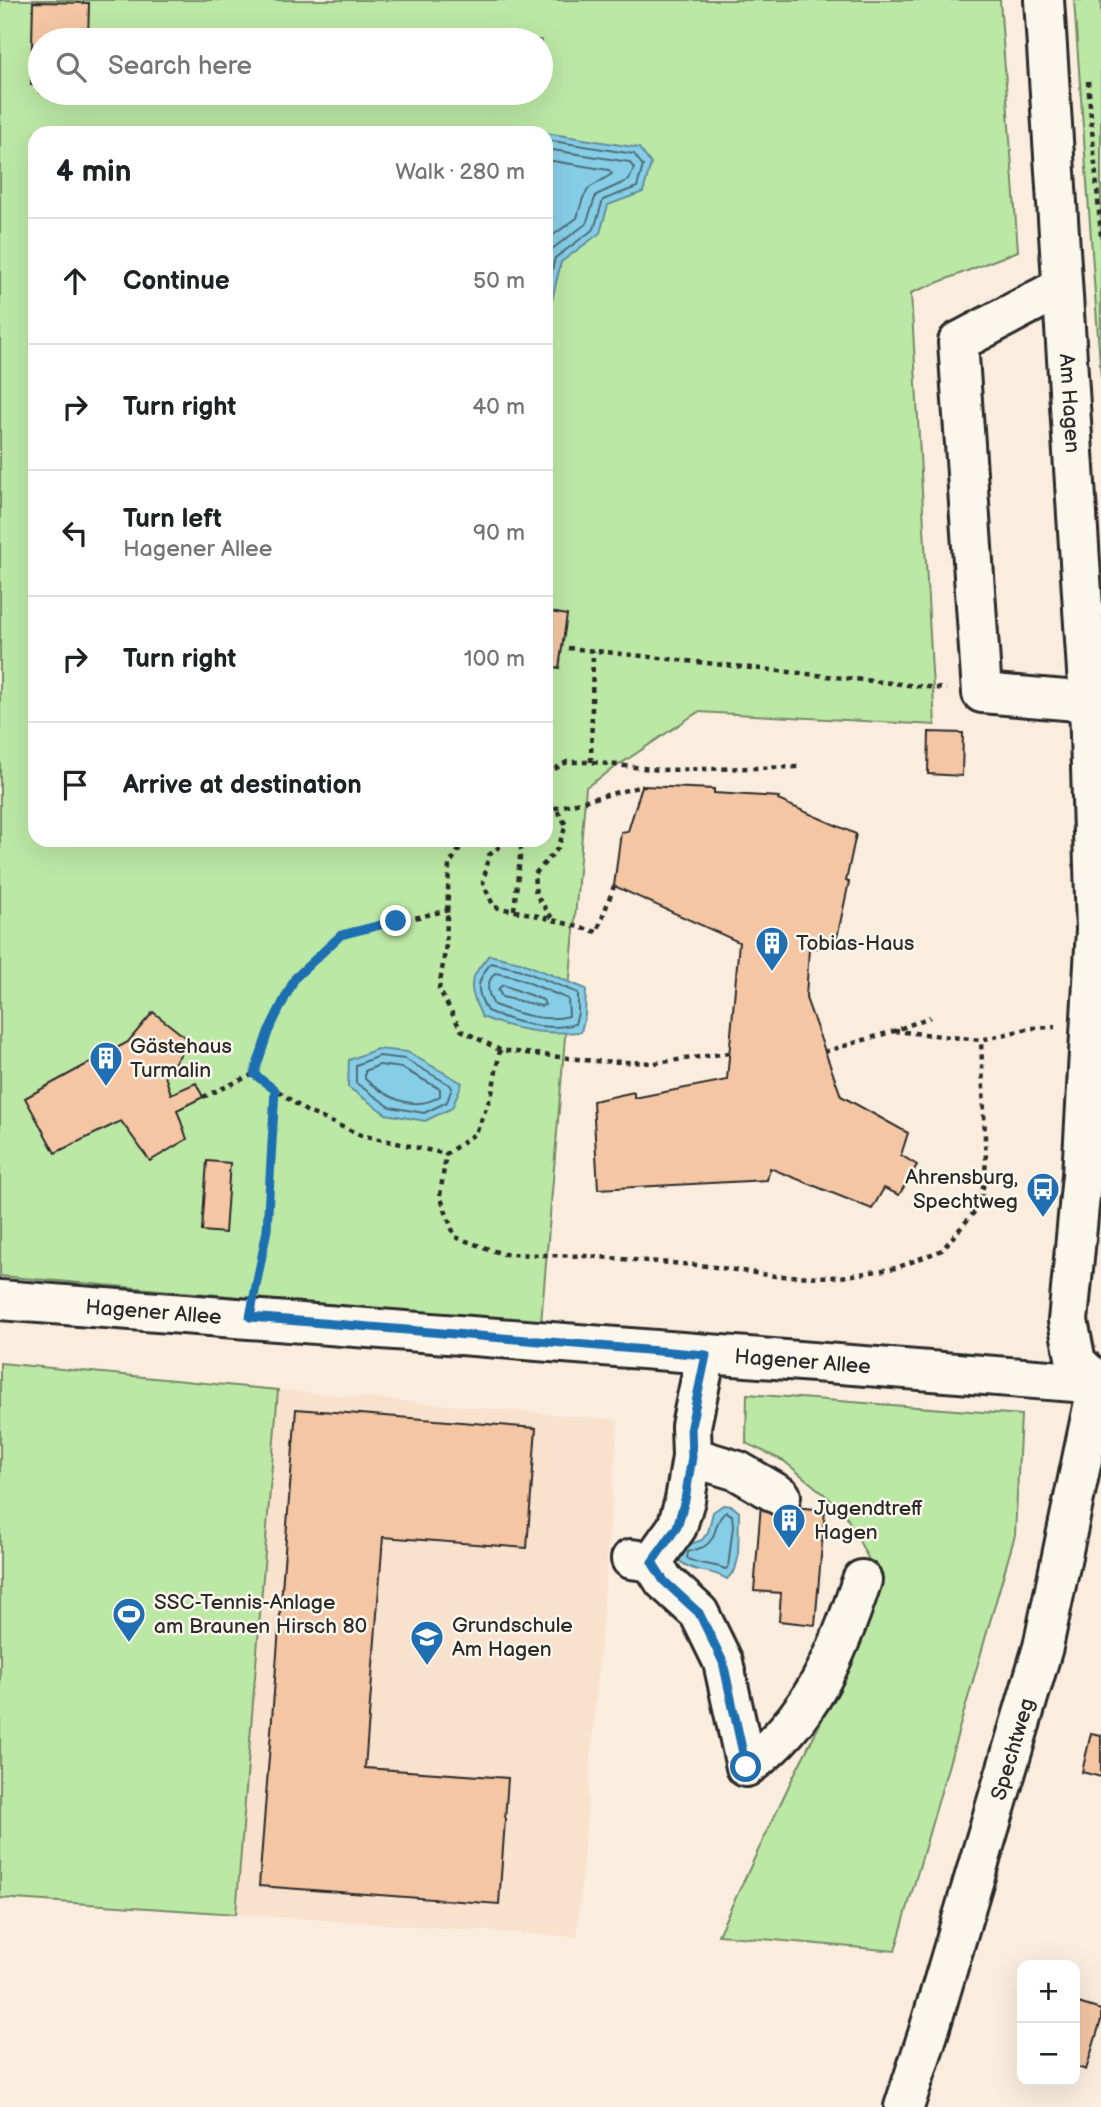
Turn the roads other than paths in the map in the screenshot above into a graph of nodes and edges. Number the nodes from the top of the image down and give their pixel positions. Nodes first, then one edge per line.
1 (1044, 0) edge
2 (1062, 287) junction
3 (1089, 702) junction
4 (0, 1300) edge
5 (706, 1355) junction
6 (1100, 1384) edge
7 (692, 1457) junction
8 (780, 1496) dead end
9 (862, 1580) dead end
10 (904, 2107) edge

1 - 2 street, Am Hagen
2 - 3 street, Am Hagen
2 - 3 street
3 - 6 street, Am Hagen
4 - 5 street, Hagener Allee
5 - 6 street, Hagener Allee
5 - 7 street
6 - 10 street, Spechtweg
7 - 8 street
7 - 9 street

